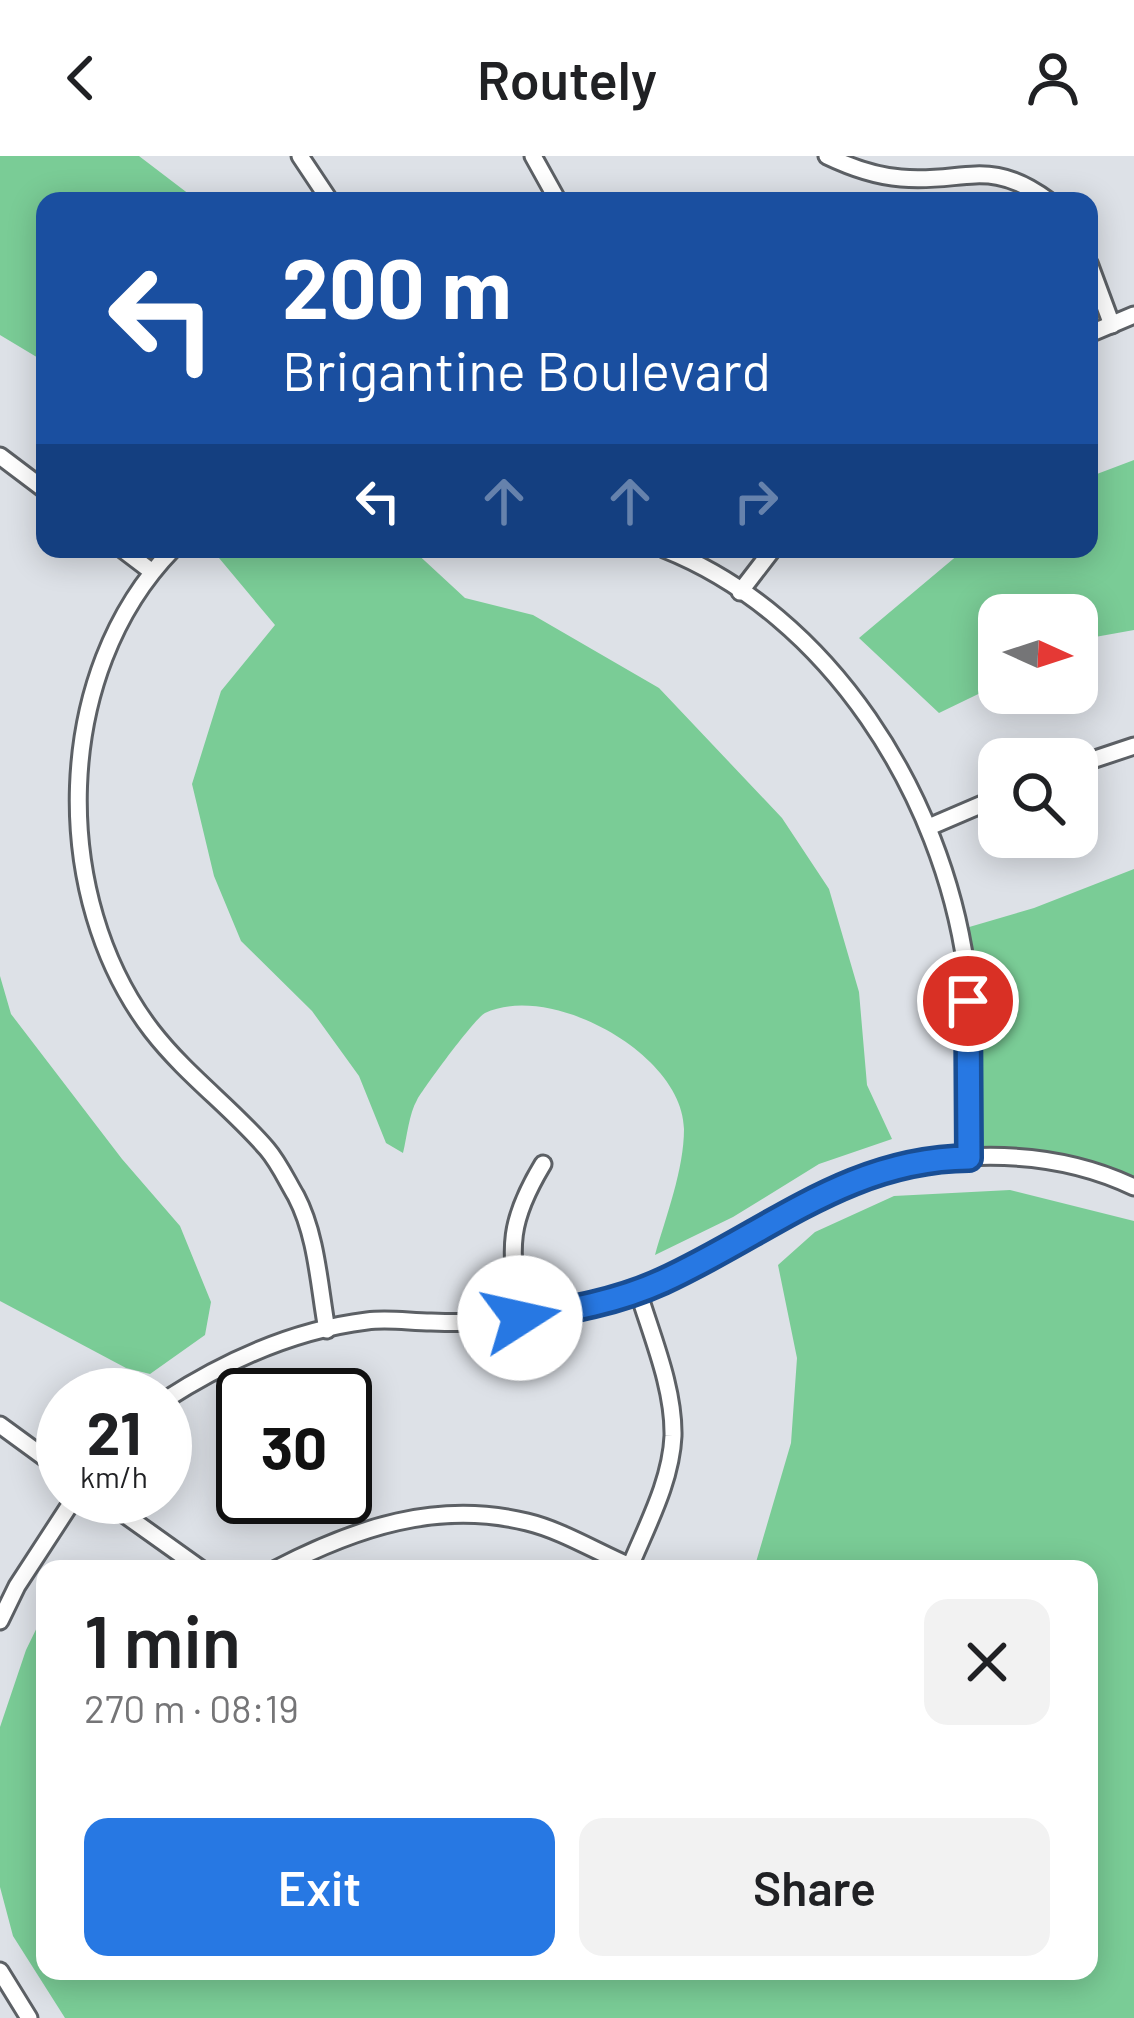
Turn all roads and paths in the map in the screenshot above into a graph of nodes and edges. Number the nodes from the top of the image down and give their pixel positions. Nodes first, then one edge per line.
1 (301, 156) edge
2 (533, 156) edge
3 (826, 156) edge
4 (324, 192) edge
5 (553, 192) edge
6 (1036, 192) edge
7 (1098, 287) edge
8 (1134, 315) edge
9 (1112, 325) junction
10 (1098, 330) edge
11 (0, 456) edge
12 (36, 483) edge
13 (134, 558) edge
14 (164, 558) edge
15 (688, 558) edge
16 (766, 558) edge
17 (151, 571) junction
18 (740, 592) junction
19 (1134, 746) edge
20 (1098, 758) edge
21 (978, 806) edge
22 (929, 827) junction
23 (969, 1158) junction
24 (543, 1164) dead end
25 (1134, 1187) edge
26 (638, 1291) junction
27 (520, 1318) junction
28 (327, 1330) junction
29 (192, 1383) edge
30 (0, 1426) edge
31 (36, 1452) edge
32 (57, 1524) edge
33 (138, 1524) edge
34 (188, 1560) edge
35 (293, 1560) edge
36 (613, 1560) edge
37 (632, 1560) edge
38 (0, 1621) edge
39 (0, 1971) edge
40 (28, 2018) edge

1 - 4 street
2 - 5 street
3 - 6 street
7 - 9 street
8 - 9 street
9 - 10 street
11 - 12 street
13 - 17 street
14 - 17 street
15 - 18 street
16 - 18 street
17 - 28 street
18 - 22 street
19 - 20 street
21 - 22 street
22 - 23 street
23 - 25 street
23 - 26 street
24 - 27 street
26 - 27 street
26 - 37 street
27 - 28 street
28 - 29 street
30 - 31 street
32 - 38 street
33 - 34 street
35 - 36 street
39 - 40 street

